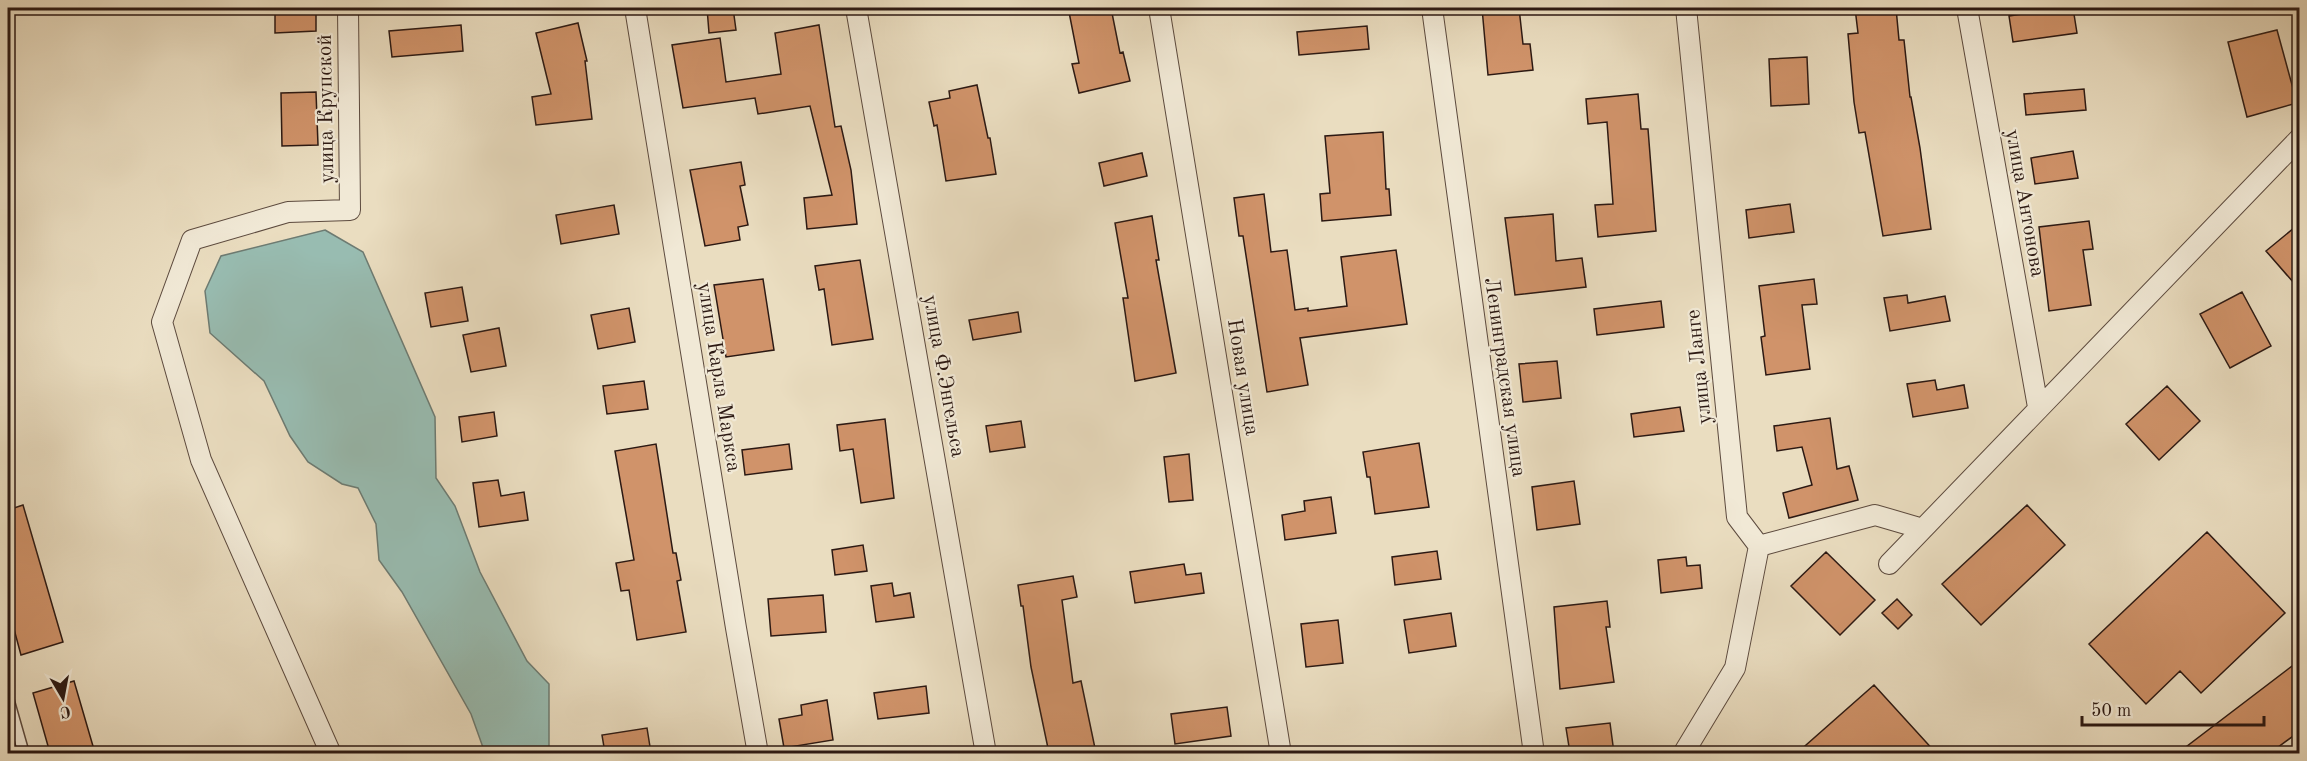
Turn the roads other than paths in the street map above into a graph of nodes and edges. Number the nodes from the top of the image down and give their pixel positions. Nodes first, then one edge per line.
1 (348, 8) edge
2 (635, 8) edge
3 (856, 8) edge
4 (1159, 8) edge
5 (1432, 8) edge
6 (1686, 8) edge
7 (1967, 8) edge
8 (2300, 138) edge
9 (2038, 407) junction
10 (1923, 529) junction
11 (1759, 546) junction
12 (1889, 564) dead end
13 (8, 698) edge
14 (24, 753) edge
15 (331, 753) edge
16 (758, 753) edge
17 (986, 753) edge
18 (1281, 753) edge
19 (1534, 753) edge
20 (1683, 753) edge

1 - 15 street, улица Крупской
2 - 16 street, улица Карла Маркса
3 - 17 street, улица Ф.Энгельса
4 - 18 street, Новая улица
5 - 19 street, Ленинградская улица
6 - 11 street, улица Ланге
7 - 9 street, улица Антонова
8 - 9 street
9 - 10 street
10 - 11 street
10 - 12 street
11 - 20 street
13 - 14 lane

